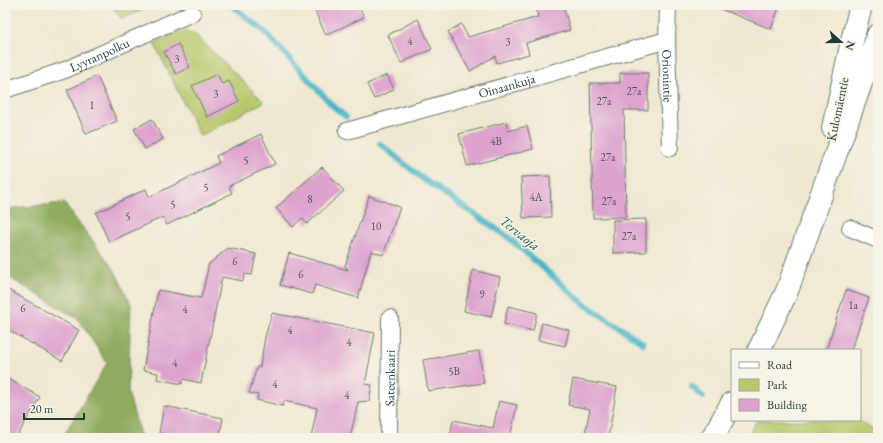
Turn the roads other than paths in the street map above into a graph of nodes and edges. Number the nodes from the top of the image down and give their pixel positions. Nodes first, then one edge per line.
1 (668, 5) edge
2 (861, 5) edge
3 (192, 13) dead end
4 (878, 35) edge
5 (667, 40) junction
6 (5, 90) edge
7 (347, 131) dead end
8 (670, 148) dead end
9 (815, 214) junction
10 (850, 228) dead end
11 (878, 240) edge
12 (390, 318) dead end
13 (759, 349) edge
14 (731, 405) edge
15 (389, 438) edge
16 (712, 438) edge

1 - 5 street, Orionintie
2 - 9 main road, Kulomäentie
3 - 6 street, Lyyranpolku
4 - 9 main road, Kulomäentie
5 - 7 street, Oinaankuja
5 - 8 street, Orionintie
9 - 13 main road, Kulomäentie
10 - 11 street
12 - 15 street, Sateenkaari
14 - 16 main road

